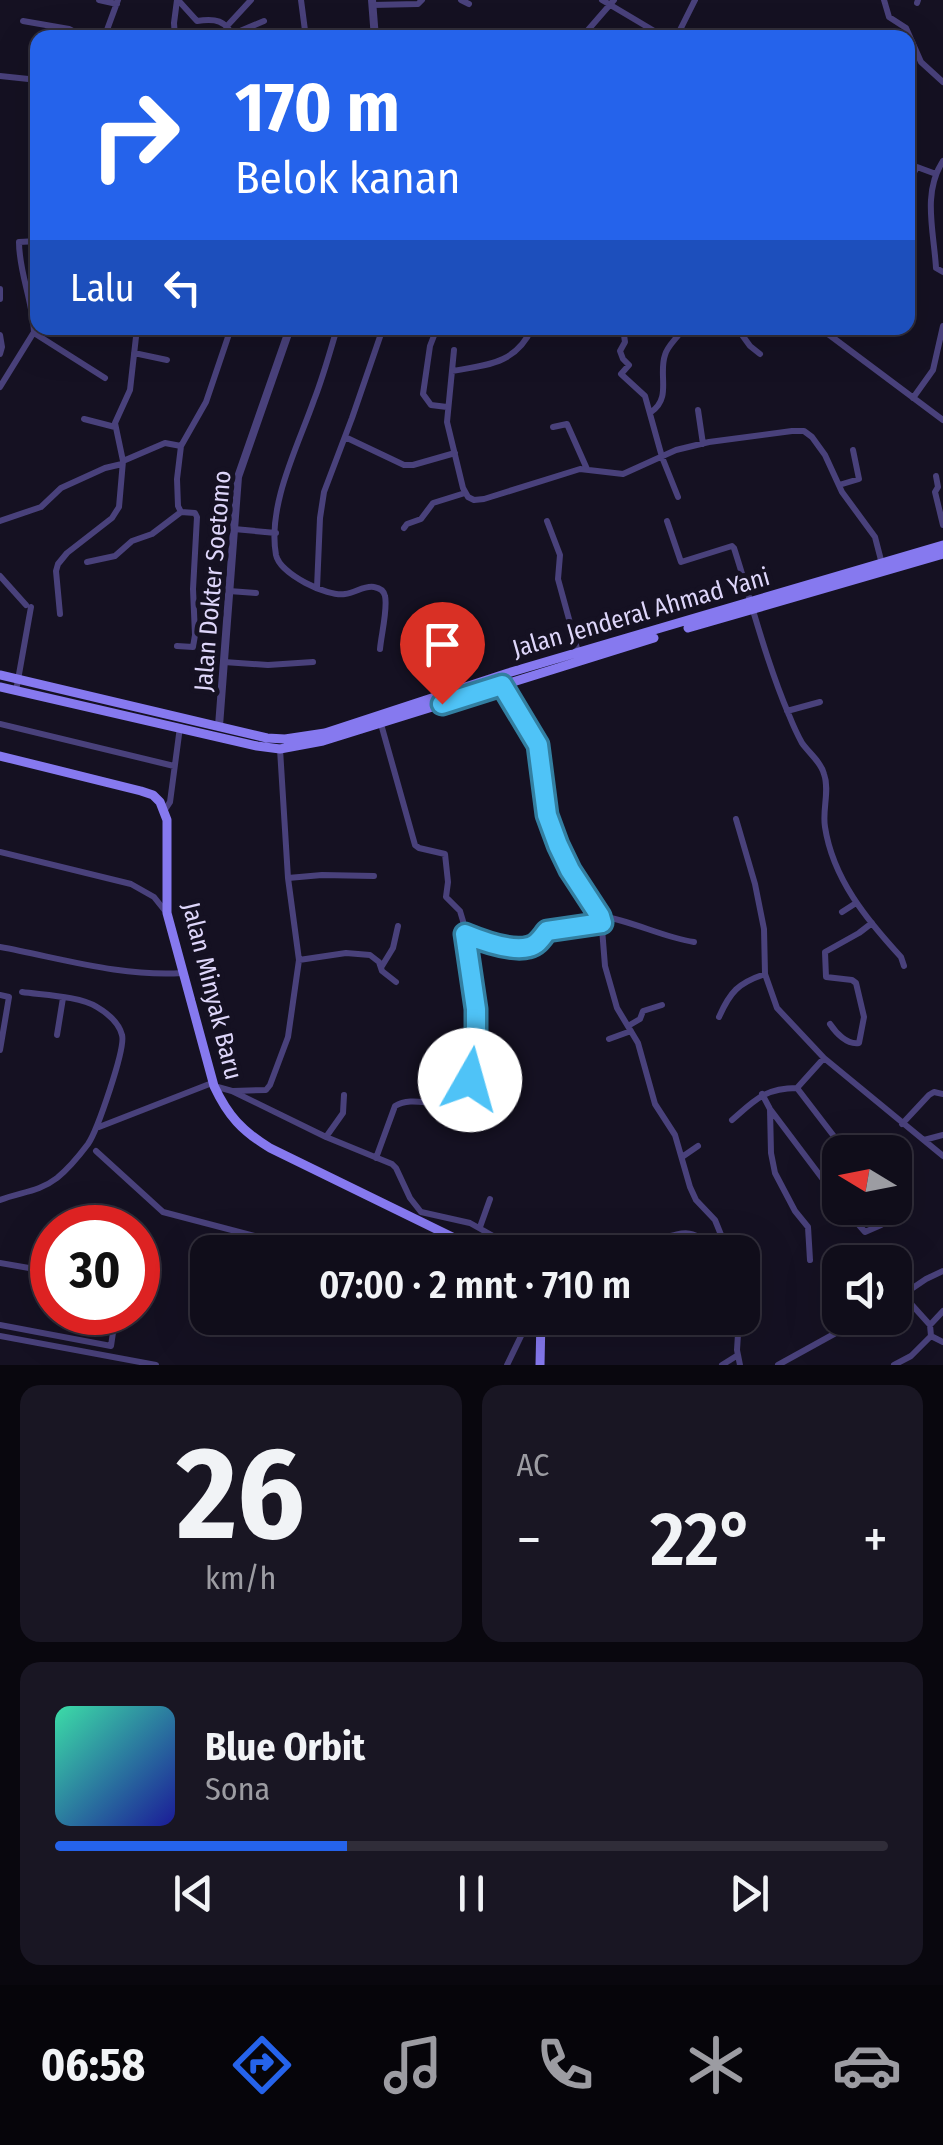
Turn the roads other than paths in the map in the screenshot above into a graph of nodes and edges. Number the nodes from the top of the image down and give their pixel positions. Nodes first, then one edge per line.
1 (99, 0) edge
2 (178, 0) edge
3 (251, 0) edge
4 (301, 0) edge
5 (422, 0) edge
6 (884, 0) edge
7 (609, 1) edge
8 (692, 1) edge
9 (118, 2) edge
10 (372, 3) edge
11 (23, 20) dead end
12 (264, 21) dead end
13 (71, 30) edge
14 (107, 30) edge
15 (174, 30) edge
16 (229, 30) edge
17 (233, 30) edge
18 (239, 30) edge
19 (305, 30) edge
20 (374, 30) edge
21 (588, 30) edge
22 (654, 30) edge
23 (680, 30) edge
24 (907, 30) edge
25 (915, 47) edge
26 (943, 70) edge
27 (934, 74) junction
28 (0, 76) edge
29 (30, 79) edge
30 (943, 82) edge
31 (943, 161) edge
32 (915, 171) edge
33 (936, 174) junction
34 (30, 242) edge
35 (943, 272) edge
36 (0, 289) edge
37 (30, 299) edge
38 (0, 300) edge
39 (943, 326) edge
40 (0, 335) edge
41 (32, 335) edge
42 (43, 335) edge
43 (135, 335) edge
44 (227, 335) edge
45 (288, 335) edge
46 (335, 335) edge
47 (381, 335) edge
48 (434, 335) edge
49 (524, 335) edge
50 (529, 335) edge
51 (624, 335) edge
52 (679, 335) edge
53 (743, 335) edge
54 (829, 335) edge
55 (527, 340) junction
56 (454, 350) dead end
57 (134, 353) junction
58 (0, 354) edge
59 (760, 354) dead end
60 (167, 360) dead end
61 (452, 371) junction
62 (2, 376) edge
63 (106, 378) dead end
64 (0, 387) edge
65 (913, 398) junction
66 (448, 407) junction
67 (698, 410) dead end
68 (651, 412) junction
69 (84, 420) dead end
70 (943, 420) edge
71 (115, 427) junction
72 (552, 427) dead end
73 (345, 438) junction
74 (703, 444) junction
75 (181, 446) junction
76 (853, 450) dead end
77 (455, 453) junction
78 (662, 458) junction
79 (122, 463) junction
80 (588, 469) junction
81 (936, 476) dead end
82 (838, 485) junction
83 (465, 493) junction
84 (678, 498) dead end
85 (181, 512) junction
86 (668, 520) dead end
87 (0, 521) edge
88 (547, 521) dead end
89 (943, 525) edge
90 (404, 528) dead end
91 (234, 529) junction
92 (276, 532) junction
93 (943, 545) edge
94 (943, 554) edge
95 (86, 562) dead end
96 (882, 564) junction
97 (0, 576) edge
98 (317, 588) junction
99 (230, 591) junction
100 (256, 592) dead end
101 (750, 606) junction
102 (60, 614) dead end
103 (177, 646) dead end
104 (380, 650) dead end
105 (578, 653) junction
106 (224, 662) junction
107 (313, 662) dead end
108 (0, 675) edge
109 (502, 685) junction
110 (0, 686) edge
111 (18, 686) junction
112 (820, 702) dead end
113 (787, 711) junction
114 (0, 724) edge
115 (381, 724) junction
116 (219, 726) junction
117 (180, 727) junction
118 (280, 749) junction
119 (0, 756) edge
120 (174, 766) junction
121 (158, 800) junction
122 (164, 810) junction
123 (736, 819) dead end
124 (166, 824) junction
125 (0, 852) edge
126 (374, 876) dead end
127 (288, 878) junction
128 (856, 902) junction
129 (842, 912) dead end
130 (167, 913) junction
131 (601, 919) junction
132 (872, 923) junction
133 (398, 926) dead end
134 (465, 934) junction
135 (694, 942) dead end
136 (0, 947) edge
137 (354, 954) junction
138 (299, 960) junction
139 (354, 964) dead end
140 (904, 966) dead end
141 (382, 968) junction
142 (182, 973) junction
143 (764, 974) junction
144 (396, 982) dead end
145 (22, 992) dead end
146 (0, 995) edge
147 (62, 998) junction
148 (662, 1004) dead end
149 (719, 1017) dead end
150 (830, 1024) dead end
151 (630, 1029) junction
152 (57, 1035) dead end
153 (609, 1038) dead end
154 (0, 1050) edge
155 (824, 1058) junction
156 (213, 1085) junction
157 (797, 1088) junction
158 (232, 1091) junction
159 (762, 1094) junction
160 (943, 1094) edge
161 (344, 1096) dead end
162 (770, 1109) junction
163 (732, 1120) dead end
164 (902, 1124) junction
165 (97, 1127) junction
166 (833, 1135) edge
167 (943, 1135) edge
168 (326, 1137) junction
169 (923, 1140) junction
170 (698, 1146) dead end
171 (96, 1151) dead end
172 (943, 1156) edge
173 (682, 1157) junction
174 (376, 1158) junction
175 (822, 1178) edge
176 (490, 1199) dead end
177 (0, 1200) edge
178 (859, 1225) edge
179 (881, 1225) edge
180 (480, 1227) junction
181 (250, 1235) edge
182 (448, 1235) edge
183 (492, 1235) edge
184 (722, 1235) edge
185 (810, 1260) dead end
186 (0, 1263) edge
187 (30, 1268) edge
188 (943, 1271) edge
189 (912, 1289) edge
190 (912, 1305) edge
191 (943, 1311) edge
192 (930, 1325) junction
193 (0, 1326) edge
194 (30, 1331) edge
195 (50, 1335) edge
196 (113, 1335) edge
197 (522, 1335) edge
198 (541, 1335) edge
199 (739, 1335) edge
200 (832, 1335) edge
201 (0, 1336) edge
202 (931, 1336) junction
203 (943, 1342) edge
204 (738, 1355) junction
205 (156, 1365) edge
206 (507, 1365) edge
207 (540, 1365) edge
208 (722, 1365) edge
209 (740, 1365) edge
210 (778, 1365) edge
211 (894, 1365) edge

1 - 9 street
2 - 15 street
2 - 16 street
3 - 17 street
4 - 19 street
5 - 10 street
6 - 24 street
7 - 21 street
7 - 22 street
8 - 23 street
9 - 14 street
10 - 20 street
11 - 13 street
12 - 18 street
25 - 27 street
26 - 27 street
27 - 30 street
28 - 29 street
31 - 33 street
32 - 33 street
33 - 35 street
34 - 37 street
36 - 38 street
39 - 65 street
40 - 58 street
41 - 62 street
42 - 63 street
43 - 57 street
44 - 75 street
45 - 91 street, Jalan Dokter Soetomo
46 - 92 street
47 - 73 street
48 - 66 street
49 - 55 street
50 - 55 street
51 - 68 street
52 - 68 street
53 - 59 street
54 - 65 street
55 - 61 street
56 - 61 street
57 - 60 street
57 - 71 street
61 - 66 street
62 - 64 street
65 - 70 street
66 - 77 street
67 - 74 street
68 - 78 street
69 - 71 street
71 - 79 street
72 - 80 street
73 - 77 street
73 - 98 street
74 - 78 street
74 - 82 street
75 - 79 street
75 - 85 street
76 - 82 street
77 - 83 street
78 - 80 street
78 - 84 street
79 - 87 street
79 - 102 street
80 - 83 street
81 - 89 street
82 - 96 street
83 - 90 street
85 - 95 street
85 - 103 street
86 - 101 street
88 - 105 street
91 - 92 street
91 - 99 street, Jalan Dokter Soetomo
92 - 98 street
93 - 96 main road, Jalan Jenderal Ahmad Yani
94 - 101 main road, Jalan Jenderal Ahmad Yani
96 - 101 main road, Jalan Jenderal Ahmad Yani
97 - 111 street
98 - 104 street
99 - 100 street
99 - 106 street, Jalan Dokter Soetomo
101 - 105 main road, Jalan Jenderal Ahmad Yani
101 - 109 main road, Jalan Jenderal Ahmad Yani
101 - 113 street
105 - 116 main road, Jalan Jenderal Ahmad Yani
106 - 107 street
106 - 116 street, Jalan Dokter Soetomo
108 - 111 main road, Jalan Jenderal Ahmad Yani
109 - 115 main road, Jalan Jenderal Ahmad Yani
109 - 131 street
110 - 111 main road, Jalan Jenderal Ahmad Yani
111 - 116 main road, Jalan Jenderal Ahmad Yani
111 - 117 main road, Jalan Jenderal Ahmad Yani
112 - 113 street
113 - 128 street
114 - 120 street
115 - 118 main road, Jalan Jenderal Ahmad Yani
115 - 134 street
117 - 118 main road, Jalan Jenderal Ahmad Yani
117 - 120 street
118 - 127 street
119 - 121 main road
120 - 122 street
121 - 122 main road, Jalan Minyak Baru
121 - 124 main road, Jalan Minyak Baru
122 - 124 main road, Jalan Minyak Baru
123 - 143 street
124 - 130 main road, Jalan Minyak Baru
125 - 130 street
126 - 127 street
127 - 138 street
128 - 129 street
128 - 132 street
130 - 142 main road, Jalan Minyak Baru
131 - 134 street
131 - 135 street
131 - 151 street
132 - 140 street
132 - 150 street
133 - 141 street
134 - 174 street
136 - 142 street
137 - 138 street
137 - 139 street
137 - 141 street
138 - 158 street
141 - 144 street
142 - 156 main road, Jalan Minyak Baru
143 - 149 street
143 - 155 street
145 - 147 street
146 - 154 street
147 - 152 street
147 - 165 street
148 - 151 street
151 - 153 street
151 - 173 street
155 - 157 street
155 - 164 street
156 - 158 street
156 - 165 street
156 - 182 main road, Jalan Minyak Baru
157 - 159 street
157 - 166 street
158 - 168 street
159 - 162 street
159 - 163 street
160 - 164 street
161 - 168 street
162 - 175 street
162 - 185 street
164 - 169 street
165 - 177 street
167 - 169 street
168 - 174 street
169 - 172 street
170 - 173 street
171 - 181 street
173 - 184 street
174 - 180 street
176 - 180 street
178 - 179 street
180 - 183 street
186 - 187 street
188 - 189 street
190 - 192 street
191 - 192 street
192 - 202 street
193 - 194 street
195 - 196 street
197 - 206 street
198 - 207 main road
199 - 204 street
200 - 210 street
201 - 205 street
202 - 203 street
202 - 211 street
204 - 208 street
204 - 209 street

